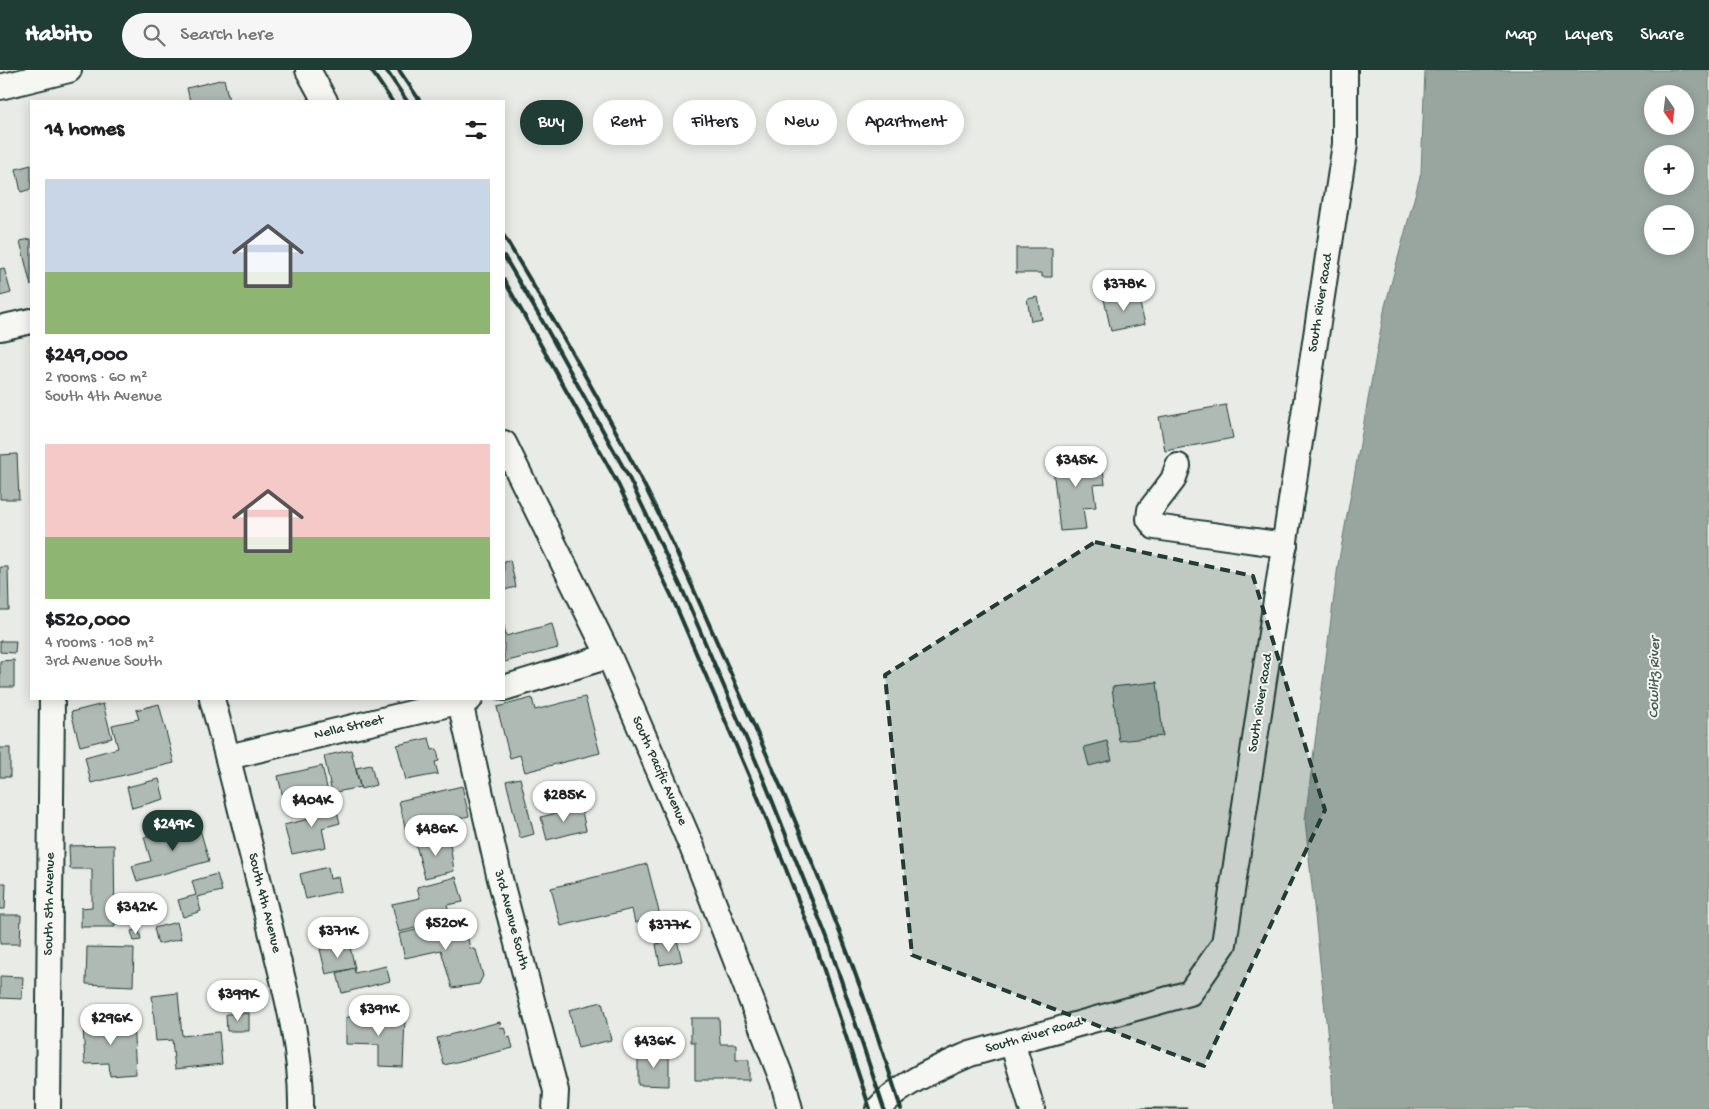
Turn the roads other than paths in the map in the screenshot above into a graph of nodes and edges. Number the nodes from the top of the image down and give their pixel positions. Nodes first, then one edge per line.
1 (69, 70) edge
2 (308, 70) edge
3 (1345, 70) edge
4 (0, 87) edge
5 (324, 100) edge
6 (30, 321) edge
7 (0, 328) edge
8 (505, 445) edge
9 (1178, 466) dead end
10 (1285, 545) junction
11 (609, 656) junction
12 (505, 688) edge
13 (52, 700) edge
14 (212, 700) edge
15 (465, 700) edge
16 (228, 757) junction
17 (1012, 1042) junction
18 (48, 1109) edge
19 (301, 1109) edge
20 (556, 1109) edge
21 (790, 1109) edge
22 (878, 1109) edge
23 (1032, 1109) edge

1 - 4 street
2 - 5 street
3 - 10 street, South River Road
6 - 7 street
8 - 11 street, South Pacific Avenue
9 - 10 street
10 - 17 street, South River Road
11 - 12 street
11 - 21 street, South Pacific Avenue
13 - 18 street, South 5th Avenue
14 - 16 street, South 4th Avenue
15 - 16 street, Nella Street
15 - 20 street, 3rd Avenue South
16 - 19 street, South 4th Avenue
17 - 22 street, South River Road
17 - 23 street

